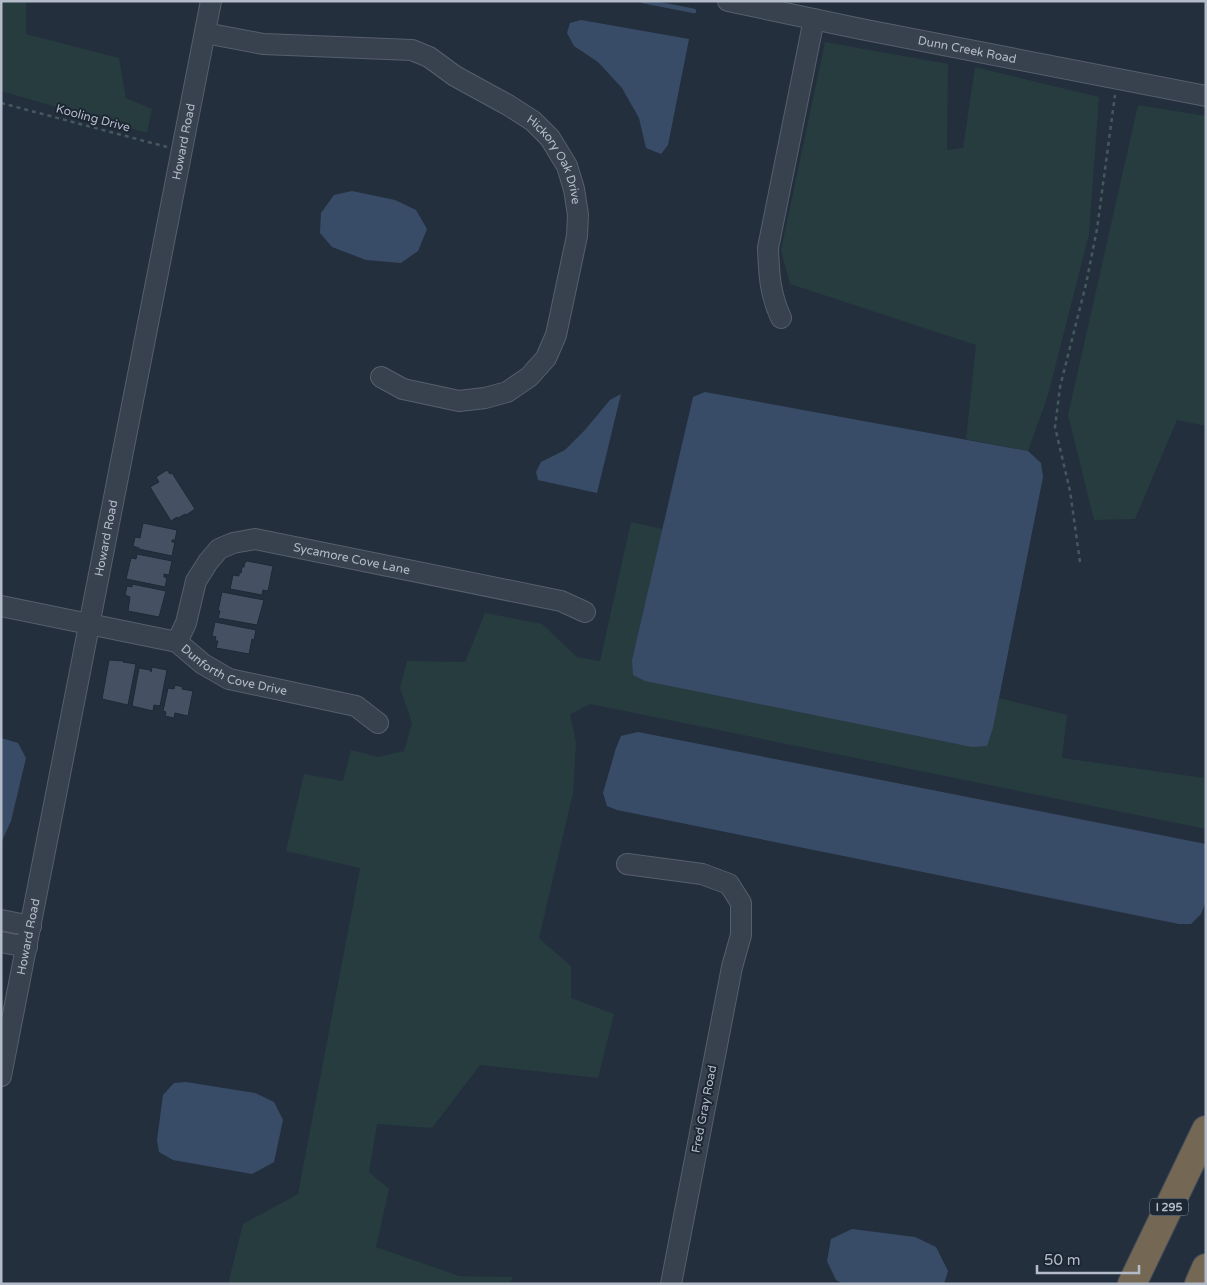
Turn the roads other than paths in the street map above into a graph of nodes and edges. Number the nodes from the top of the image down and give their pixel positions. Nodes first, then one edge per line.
1 (211, 1) edge
2 (728, 1) edge
3 (814, 19) junction
4 (204, 33) junction
5 (1206, 96) edge
6 (782, 318) dead end
7 (381, 377) dead end
8 (1, 606) edge
9 (585, 612) dead end
10 (89, 624) junction
11 (177, 642) junction
12 (378, 723) dead end
13 (627, 864) dead end
14 (1, 920) edge
15 (31, 926) junction
16 (1, 942) edge
17 (27, 947) junction
18 (1, 1076) edge
19 (1206, 1130) edge
20 (1206, 1268) edge
21 (671, 1284) edge
22 (1132, 1284) edge
23 (1199, 1284) edge

1 - 4 street, Howard Road
2 - 3 street, Dunn Creek Road
3 - 5 street, Dunn Creek Road
3 - 6 street
4 - 7 street, Hickory Oak Drive
4 - 10 street, Howard Road
8 - 10 street, Dunforth Cove Drive
9 - 11 street, Sycamore Cove Lane
10 - 11 street, Dunforth Cove Drive
10 - 15 street, Howard Road
11 - 12 street, Dunforth Cove Drive
13 - 21 street, Fred Gray Road
14 - 15 street
15 - 17 street, Howard Road
16 - 17 street
17 - 18 street, Howard Road
19 - 22 highway, I 295
20 - 23 highway

